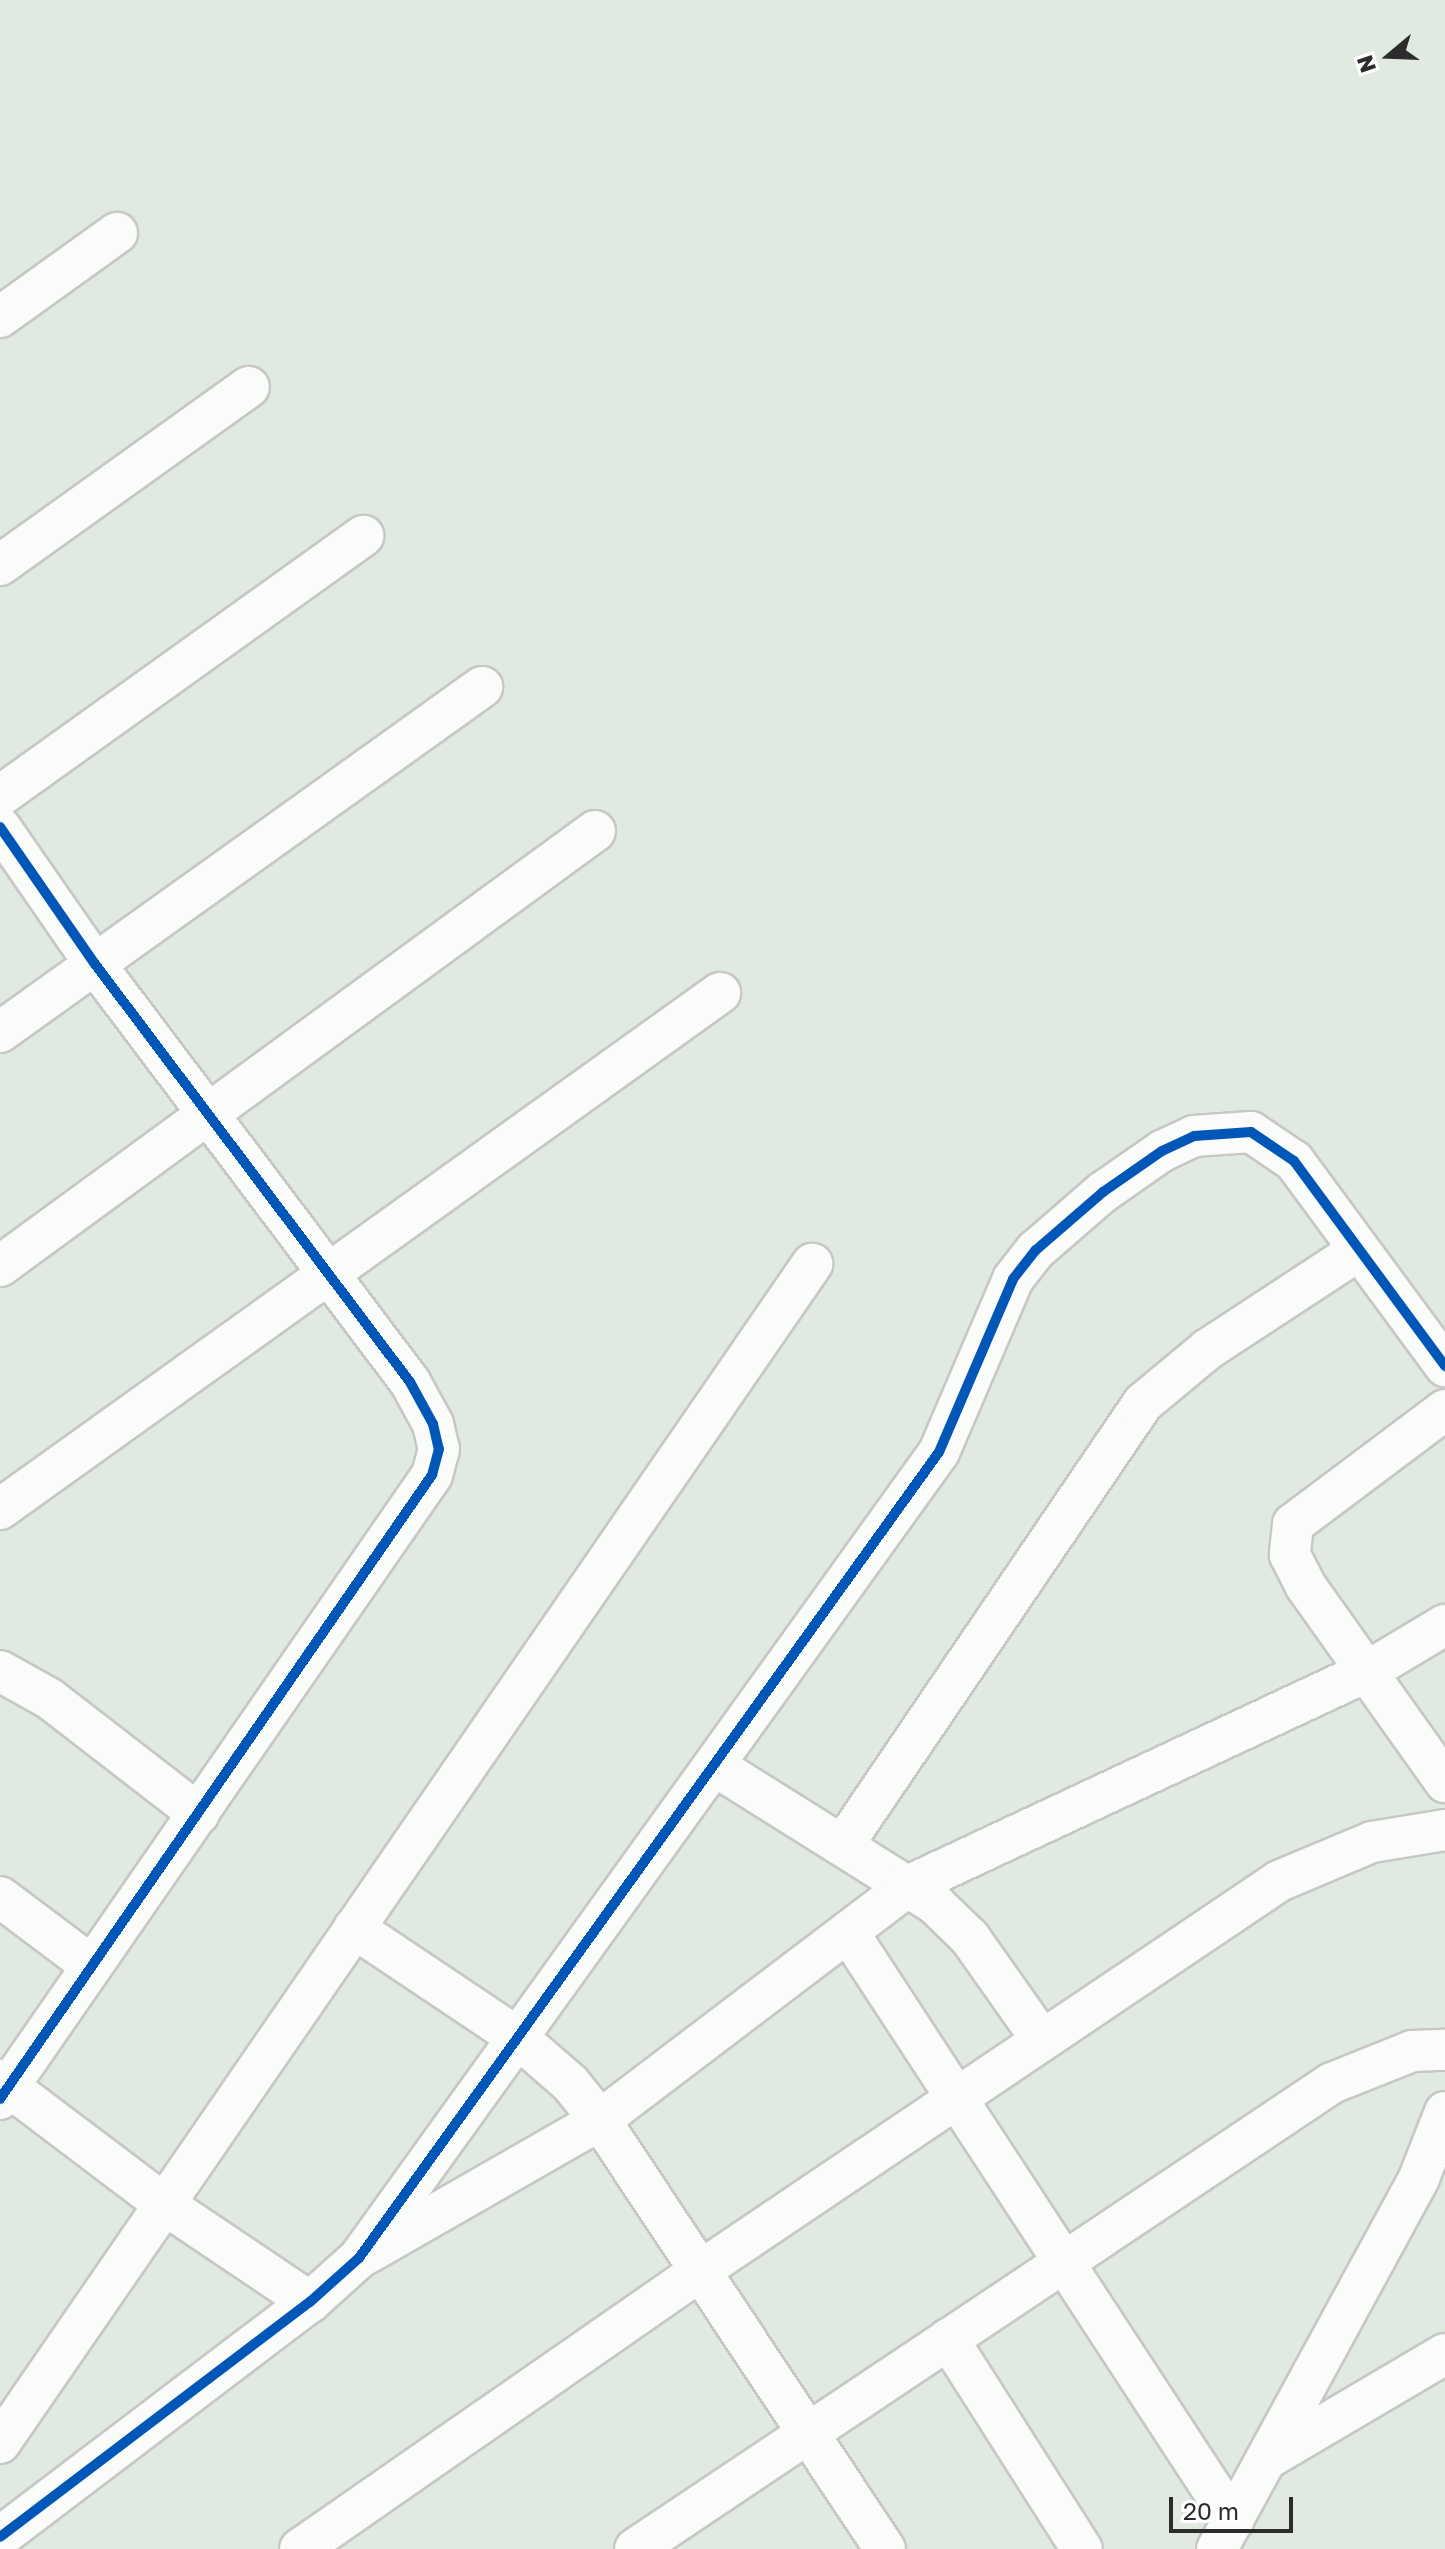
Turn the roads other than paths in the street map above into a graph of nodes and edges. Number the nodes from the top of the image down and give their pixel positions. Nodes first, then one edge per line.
1 (117, 233) dead end
2 (0, 317) edge
3 (249, 387) dead end
4 (363, 536) dead end
5 (0, 565) edge
6 (482, 687) dead end
7 (0, 796) edge
8 (0, 827) edge
9 (595, 831) dead end
10 (95, 964) junction
11 (720, 993) dead end
12 (0, 1032) edge
13 (208, 1114) junction
14 (1358, 1251) junction
15 (812, 1264) dead end
16 (0, 1266) edge
17 (331, 1272) junction
18 (1445, 1366) edge
19 (1445, 1410) edge
20 (0, 1509) edge
21 (1445, 1625) edge
22 (0, 1671) edge
23 (1368, 1671) junction
24 (715, 1766) junction
25 (1445, 1782) edge
26 (199, 1814) junction
27 (1445, 1830) edge
28 (843, 1845) junction
29 (908, 1886) junction
30 (0, 1897) edge
31 (354, 1928) junction
32 (848, 1932) junction
33 (92, 1966) junction
34 (517, 2037) junction
35 (1042, 2040) junction
36 (1445, 2050) edge
37 (3, 2088) edge
38 (955, 2098) junction
39 (1445, 2112) edge
40 (600, 2120) junction
41 (164, 2204) junction
42 (359, 2258) junction
43 (1064, 2262) junction
44 (700, 2271) junction
45 (310, 2302) junction
46 (948, 2339) junction
47 (1445, 2354) edge
48 (808, 2433) junction
49 (0, 2443) edge
50 (1270, 2457) junction
51 (1225, 2535) edge
52 (0, 2537) edge
53 (300, 2549) edge
54 (635, 2549) edge
55 (885, 2549) edge
56 (1082, 2549) edge

1 - 2 street
3 - 5 street
4 - 7 street
6 - 10 street
8 - 10 street
9 - 13 street
10 - 12 street
10 - 13 street
11 - 17 street
13 - 16 street
13 - 17 street
14 - 18 street
14 - 24 street
14 - 28 street
15 - 31 street
17 - 20 street
17 - 26 street
19 - 23 street
21 - 23 street
22 - 26 street
23 - 25 street
23 - 29 street
24 - 28 street
24 - 34 street
26 - 33 street
27 - 35 street
28 - 29 street
29 - 32 street
29 - 35 street
30 - 33 street
31 - 34 street
31 - 41 street
32 - 38 street
32 - 40 street
33 - 37 street
34 - 40 street
34 - 42 street
35 - 38 street
36 - 43 street
37 - 41 street
38 - 43 street
38 - 44 street
39 - 50 street
40 - 42 street
40 - 44 street
41 - 45 street
41 - 49 street
42 - 45 street
43 - 46 street
43 - 51 street
44 - 48 street
44 - 53 street
45 - 52 street
46 - 48 street
46 - 56 street
47 - 50 street
48 - 54 street
48 - 55 street
50 - 51 street

